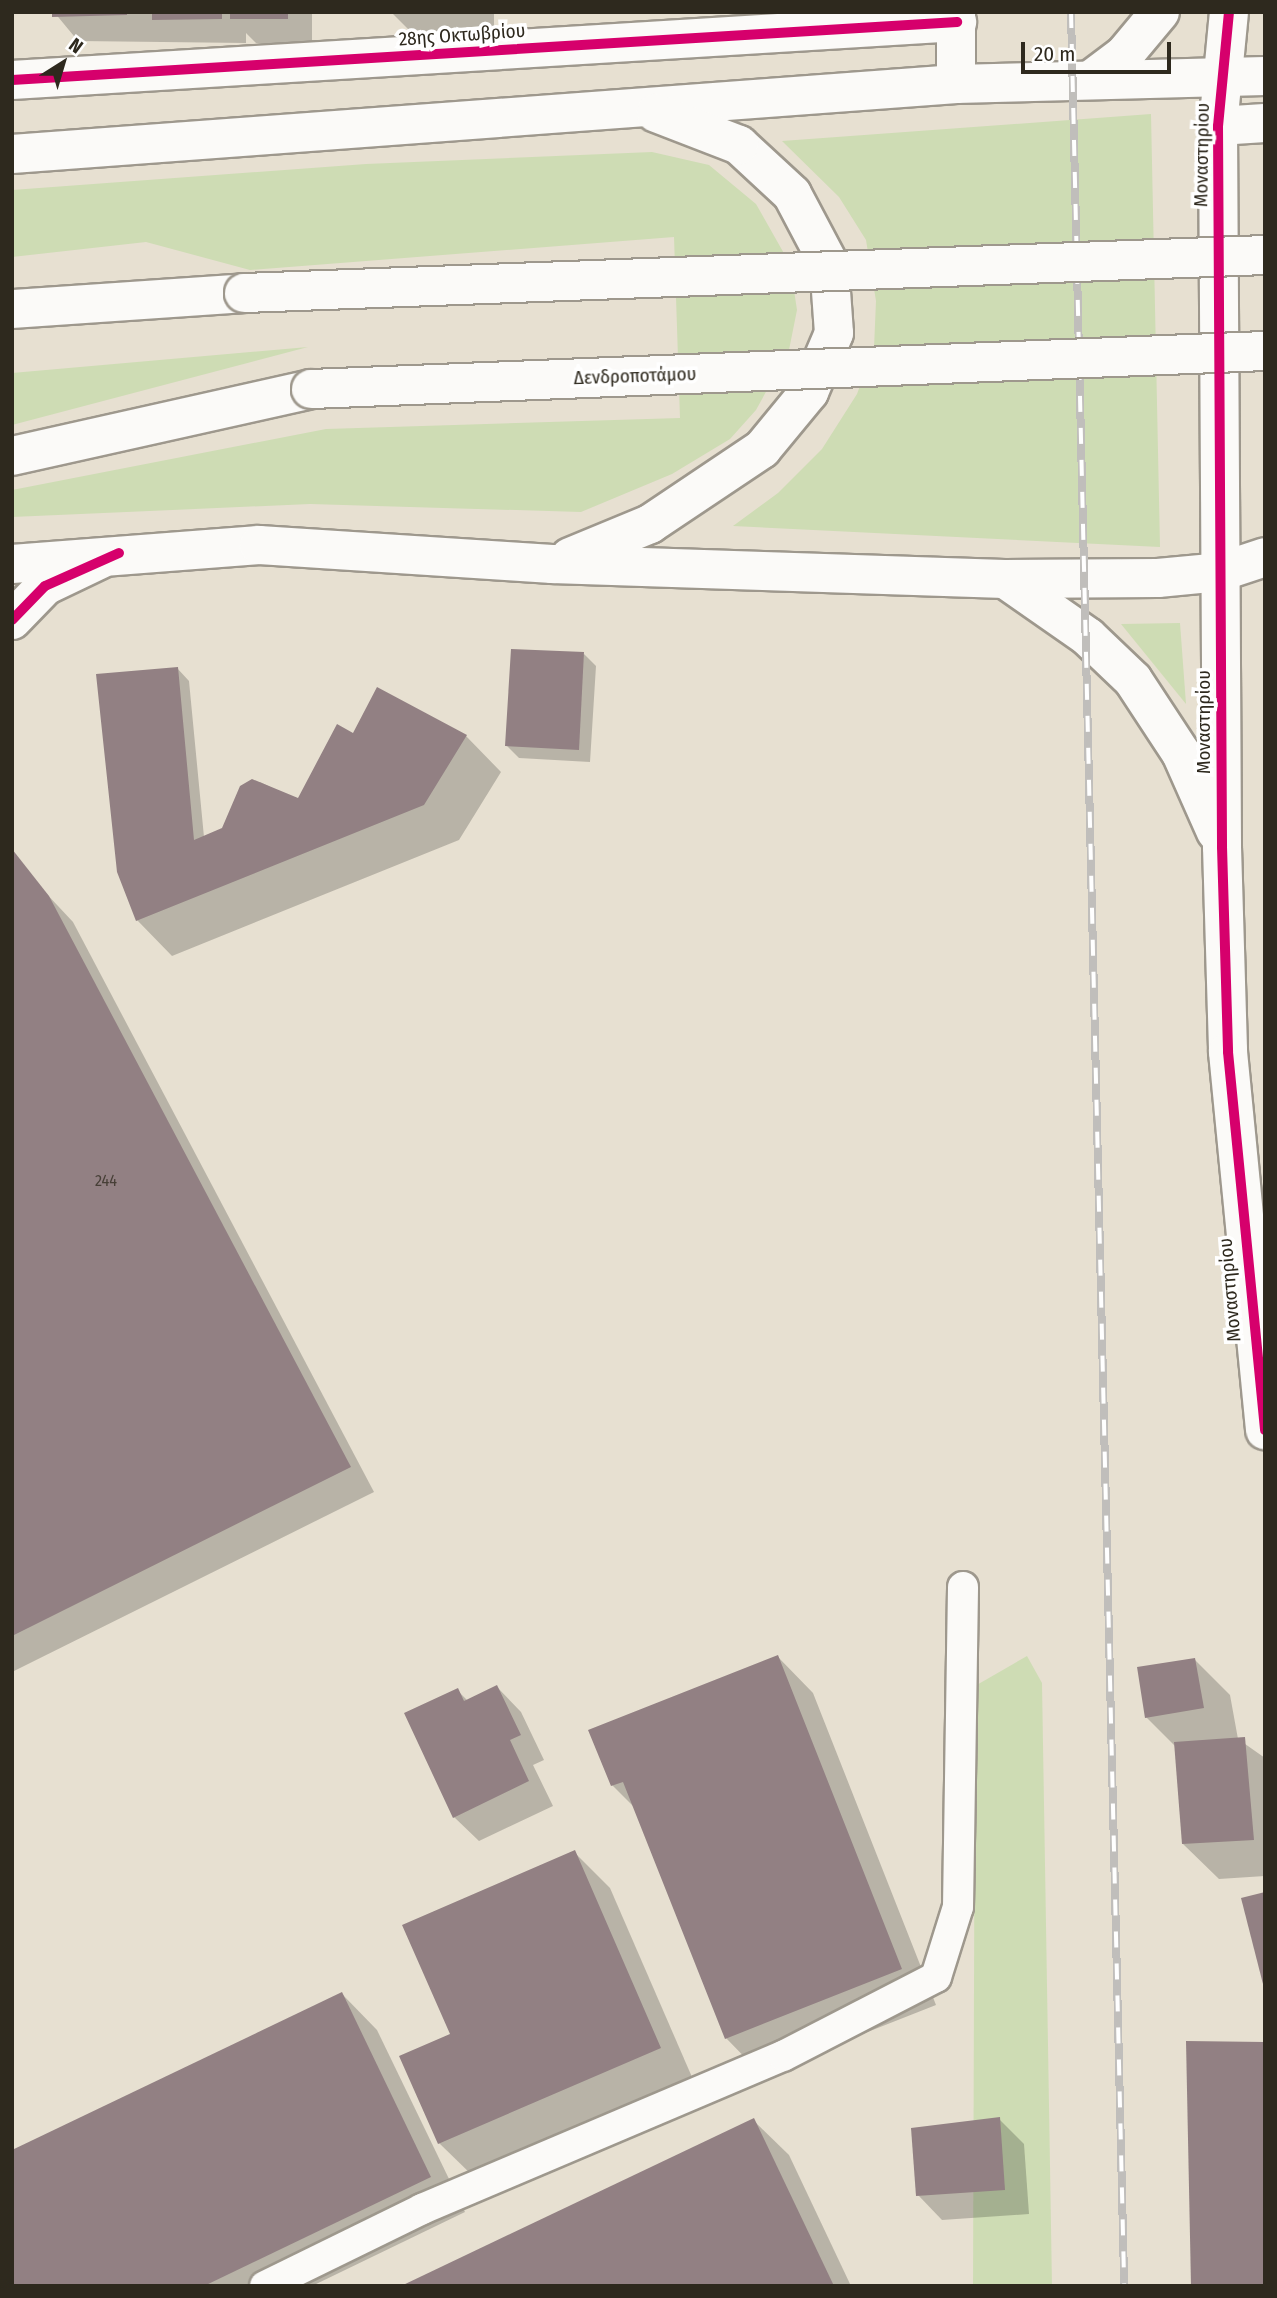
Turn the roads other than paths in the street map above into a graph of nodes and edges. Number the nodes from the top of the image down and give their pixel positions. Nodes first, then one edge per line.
1 (1160, 12) edge
2 (1229, 12) edge
3 (956, 17) edge
4 (1265, 76) edge
5 (1222, 77) junction
6 (1092, 79) junction
7 (12, 80) edge
8 (956, 83) junction
9 (629, 106) junction
10 (1265, 123) edge
11 (1218, 126) junction
12 (12, 154) edge
13 (1265, 255) edge
14 (12, 309) edge
15 (1265, 351) edge
16 (12, 456) edge
17 (119, 553) junction
18 (1265, 557) edge
19 (12, 564) edge
20 (552, 564) junction
21 (1220, 572) junction
22 (1005, 579) junction
23 (12, 620) edge
24 (1222, 847) junction
25 (1265, 1430) edge
26 (964, 1587) dead end
27 (265, 2286) edge

1 - 6 main road
2 - 5 main road, Μοναστηρίου
3 - 7 main road, 28ης Οκτωβρίου
3 - 8 main road
4 - 5 main road
5 - 6 main road
5 - 11 main road, Μοναστηρίου
6 - 8 main road
8 - 9 main road
9 - 12 main road
9 - 20 main road
10 - 11 main road
11 - 21 main road, Μοναστηρίου
13 - 14 main road, bridge
15 - 16 main road, Δενδροποτάμου, bridge
17 - 19 main road
17 - 20 main road
17 - 23 main road
18 - 21 main road
20 - 22 main road
21 - 22 main road
21 - 24 main road, Μοναστηρίου
22 - 24 main road
24 - 25 main road, Μοναστηρίου
26 - 27 lane

